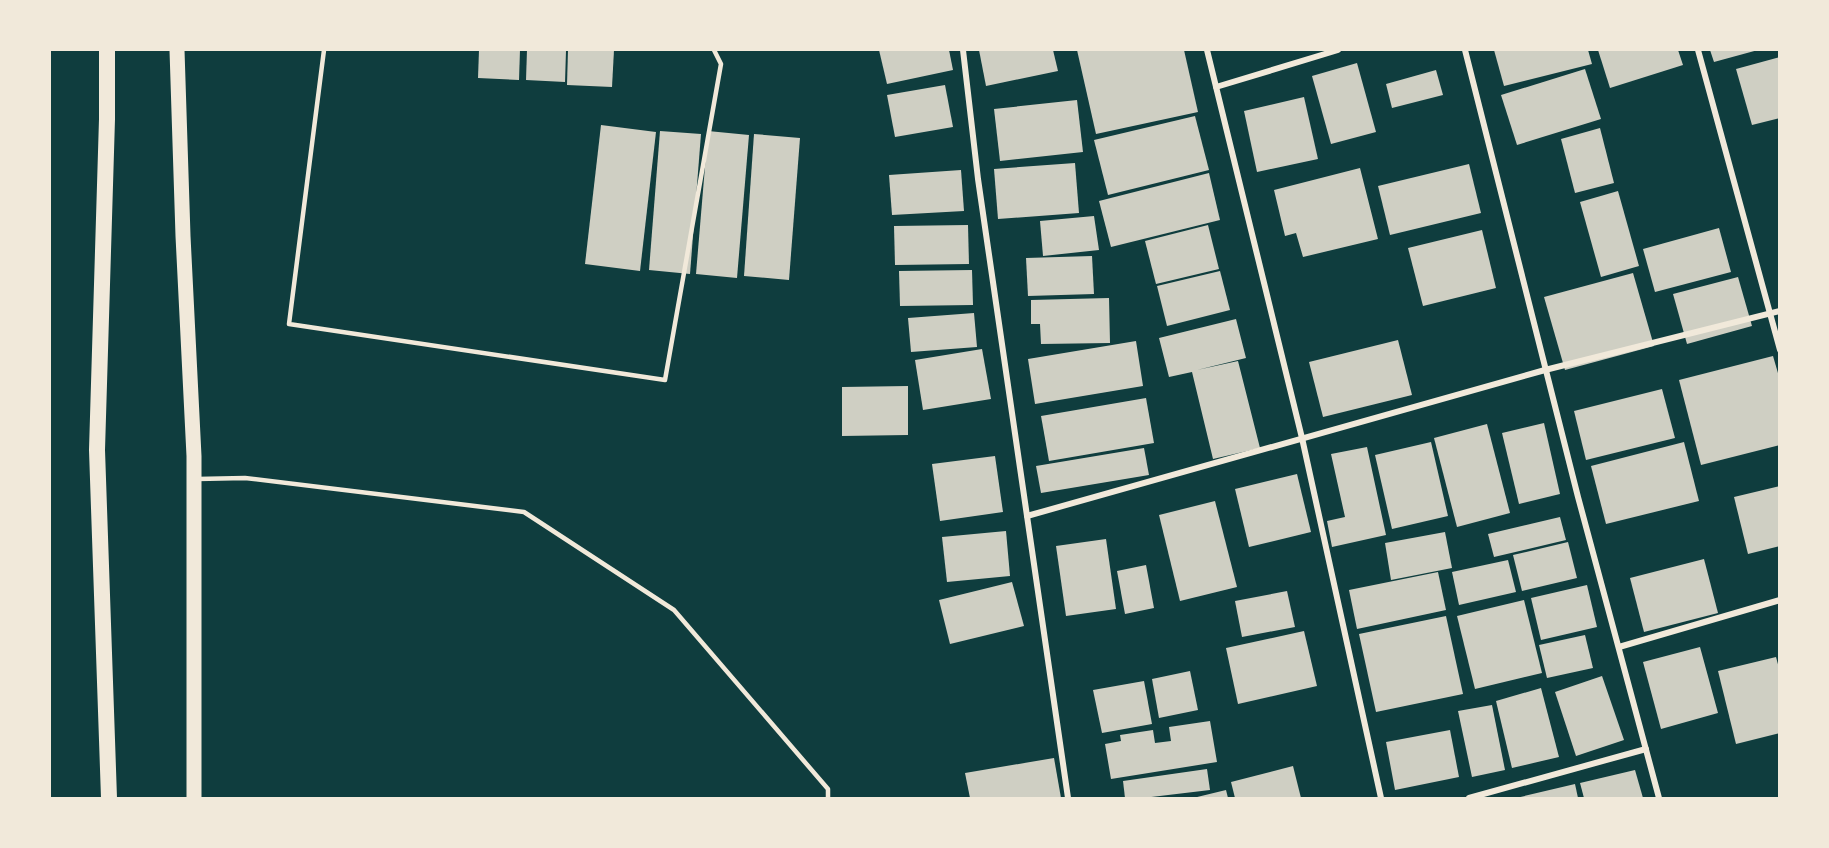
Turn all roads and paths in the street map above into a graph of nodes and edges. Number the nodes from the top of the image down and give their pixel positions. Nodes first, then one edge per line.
1 (107, 50) edge
2 (177, 50) edge
3 (324, 50) edge
4 (714, 50) edge
5 (963, 50) edge
6 (1207, 50) edge
7 (1338, 50) edge
8 (1465, 50) edge
9 (1698, 50) edge
10 (1216, 87) junction
11 (1779, 311) edge
12 (1770, 313) junction
13 (1779, 350) edge
14 (1545, 369) junction
15 (1302, 438) junction
16 (194, 479) junction
17 (1027, 516) junction
18 (1779, 600) edge
19 (1619, 647) junction
20 (1646, 749) junction
21 (109, 798) edge
22 (194, 798) edge
23 (828, 798) edge
24 (1068, 798) edge
25 (1381, 798) edge
26 (1469, 798) edge
27 (1659, 798) edge

1 - 21 highway
2 - 16 main road
3 - 4 lane
5 - 17 street
6 - 10 street
7 - 10 street
8 - 14 street
9 - 12 street
10 - 15 street
11 - 12 street
12 - 13 street
12 - 14 street
14 - 15 street
14 - 19 street
15 - 17 street
15 - 25 street
16 - 22 main road
16 - 23 lane
17 - 24 street
18 - 19 street
19 - 20 street
20 - 26 street
20 - 27 street

